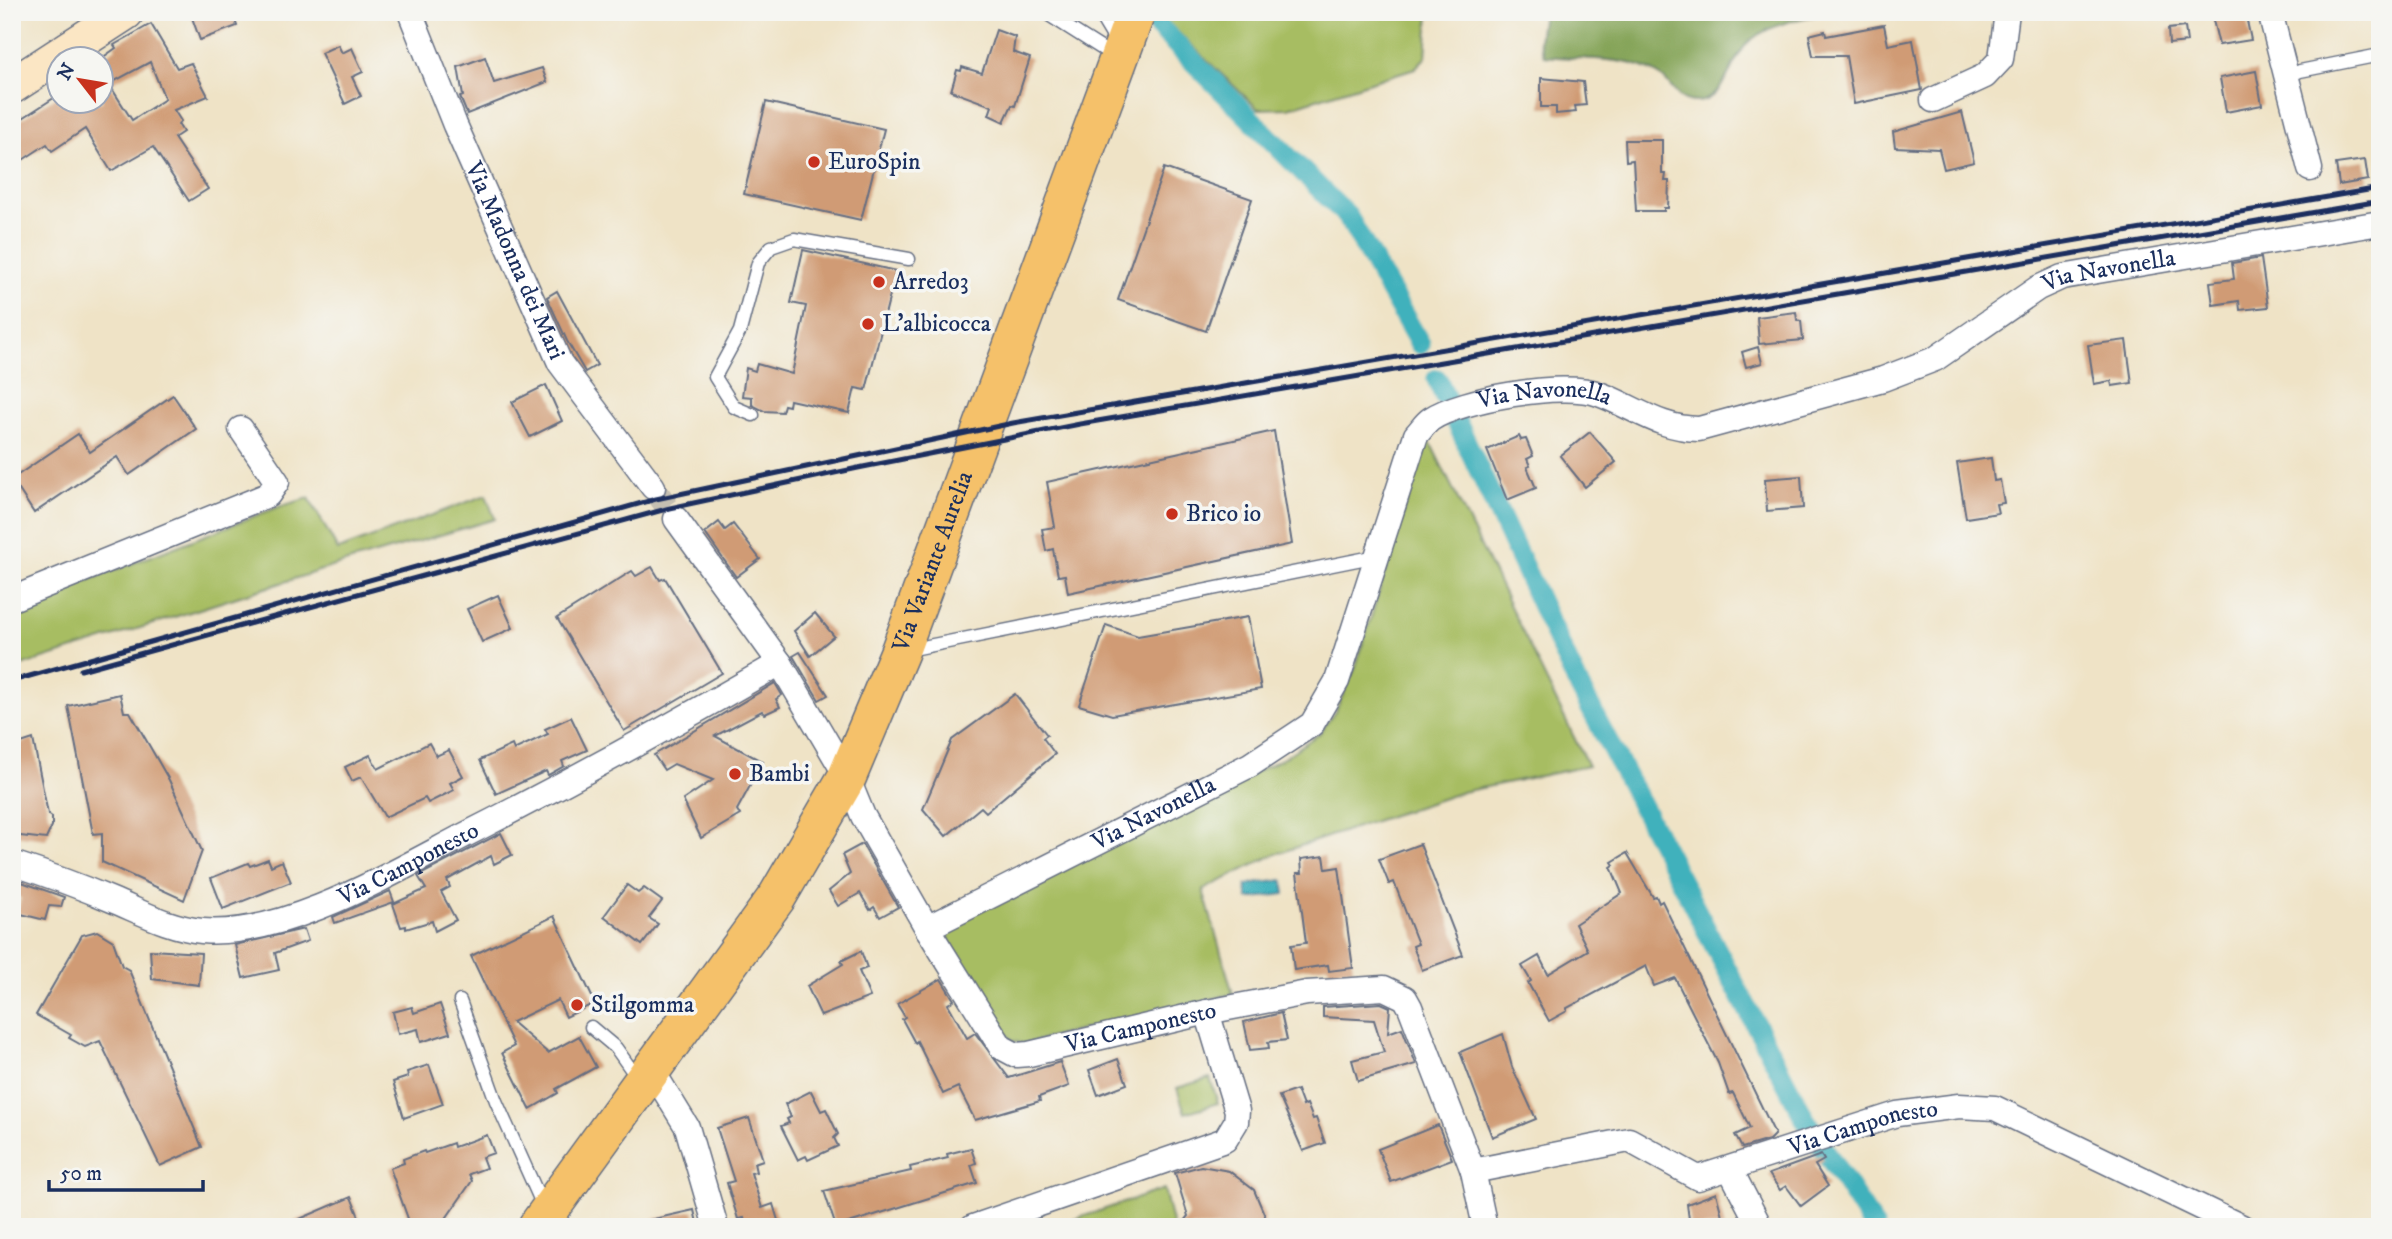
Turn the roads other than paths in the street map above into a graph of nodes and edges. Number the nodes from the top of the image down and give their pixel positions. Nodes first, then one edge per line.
1 (126, 12) edge
2 (410, 12) edge
3 (1044, 12) edge
4 (2007, 12) edge
5 (2270, 12) edge
6 (1121, 33) edge
7 (2380, 55) edge
8 (2287, 77) junction
9 (12, 86) edge
10 (1933, 100) dead end
11 (2310, 169) dead end
12 (2380, 223) edge
13 (909, 259) dead end
14 (753, 415) dead end
15 (241, 429) dead end
16 (653, 487) tunnel mouth
17 (676, 519) tunnel mouth
18 (1378, 556) junction
19 (12, 599) edge
20 (900, 651) junction
21 (780, 663) junction
22 (847, 777) junction
23 (12, 863) edge
24 (927, 928) junction
25 (460, 1001) dead end
26 (1207, 1012) junction
27 (591, 1027) dead end
28 (647, 1077) junction
29 (1730, 1169) junction
30 (1473, 1171) junction
31 (542, 1220) edge
32 (716, 1227) edge
33 (972, 1227) edge
34 (1485, 1227) edge
35 (1760, 1227) edge
36 (2242, 1227) edge

1 - 9 main road
2 - 16 street, Via Madonna dei Mari
3 - 6 lane
4 - 10 street
5 - 8 street
6 - 20 main road, Via Variante Aurelia
7 - 8 lane
8 - 11 street
12 - 18 street, Via Navonella
13 - 14 lane
15 - 19 street
17 - 21 street
18 - 20 lane
18 - 24 street, Via Navonella
20 - 22 main road, Via Variante Aurelia
21 - 22 street
21 - 23 street, Via Camponesto
22 - 24 street, Via Camponesto
22 - 28 main road, Via Variante Aurelia
24 - 26 street, Via Camponesto
25 - 31 lane
26 - 30 street, Via Camponesto
26 - 33 street
27 - 28 lane
28 - 31 main road, Via Variante Aurelia
28 - 32 street
29 - 30 street, Via Camponesto
29 - 35 street
29 - 36 street, Via Camponesto
30 - 34 street, Via Camponesto

